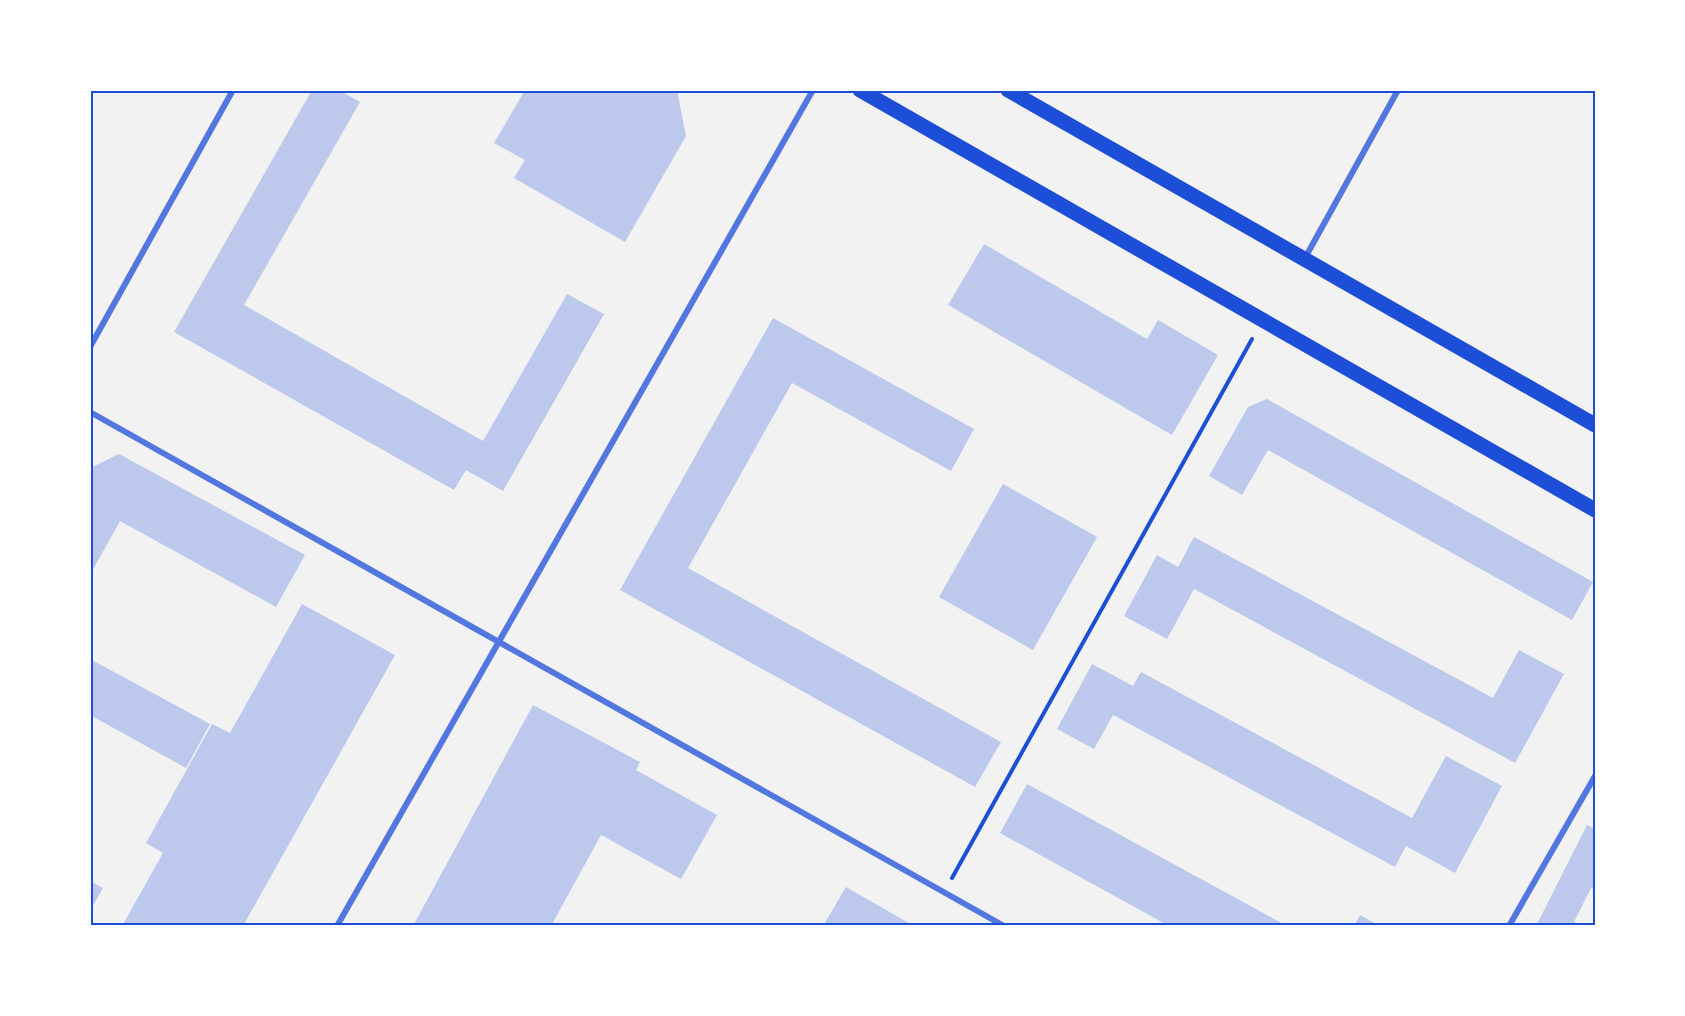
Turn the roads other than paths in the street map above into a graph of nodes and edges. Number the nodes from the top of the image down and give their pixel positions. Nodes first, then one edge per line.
1 (233, 90) edge
2 (813, 90) edge
3 (860, 90) edge
4 (1008, 90) edge
5 (1398, 90) edge
6 (1305, 259) junction
7 (90, 347) edge
8 (90, 412) edge
9 (1595, 425) edge
10 (1595, 510) edge
11 (499, 642) junction
12 (1595, 776) edge
13 (337, 926) edge
14 (1004, 926) edge
15 (1509, 926) edge

1 - 7 street
2 - 11 street
3 - 10 main road
4 - 6 main road
5 - 6 street
6 - 9 main road
8 - 11 street
11 - 13 street
11 - 14 street
12 - 15 street

